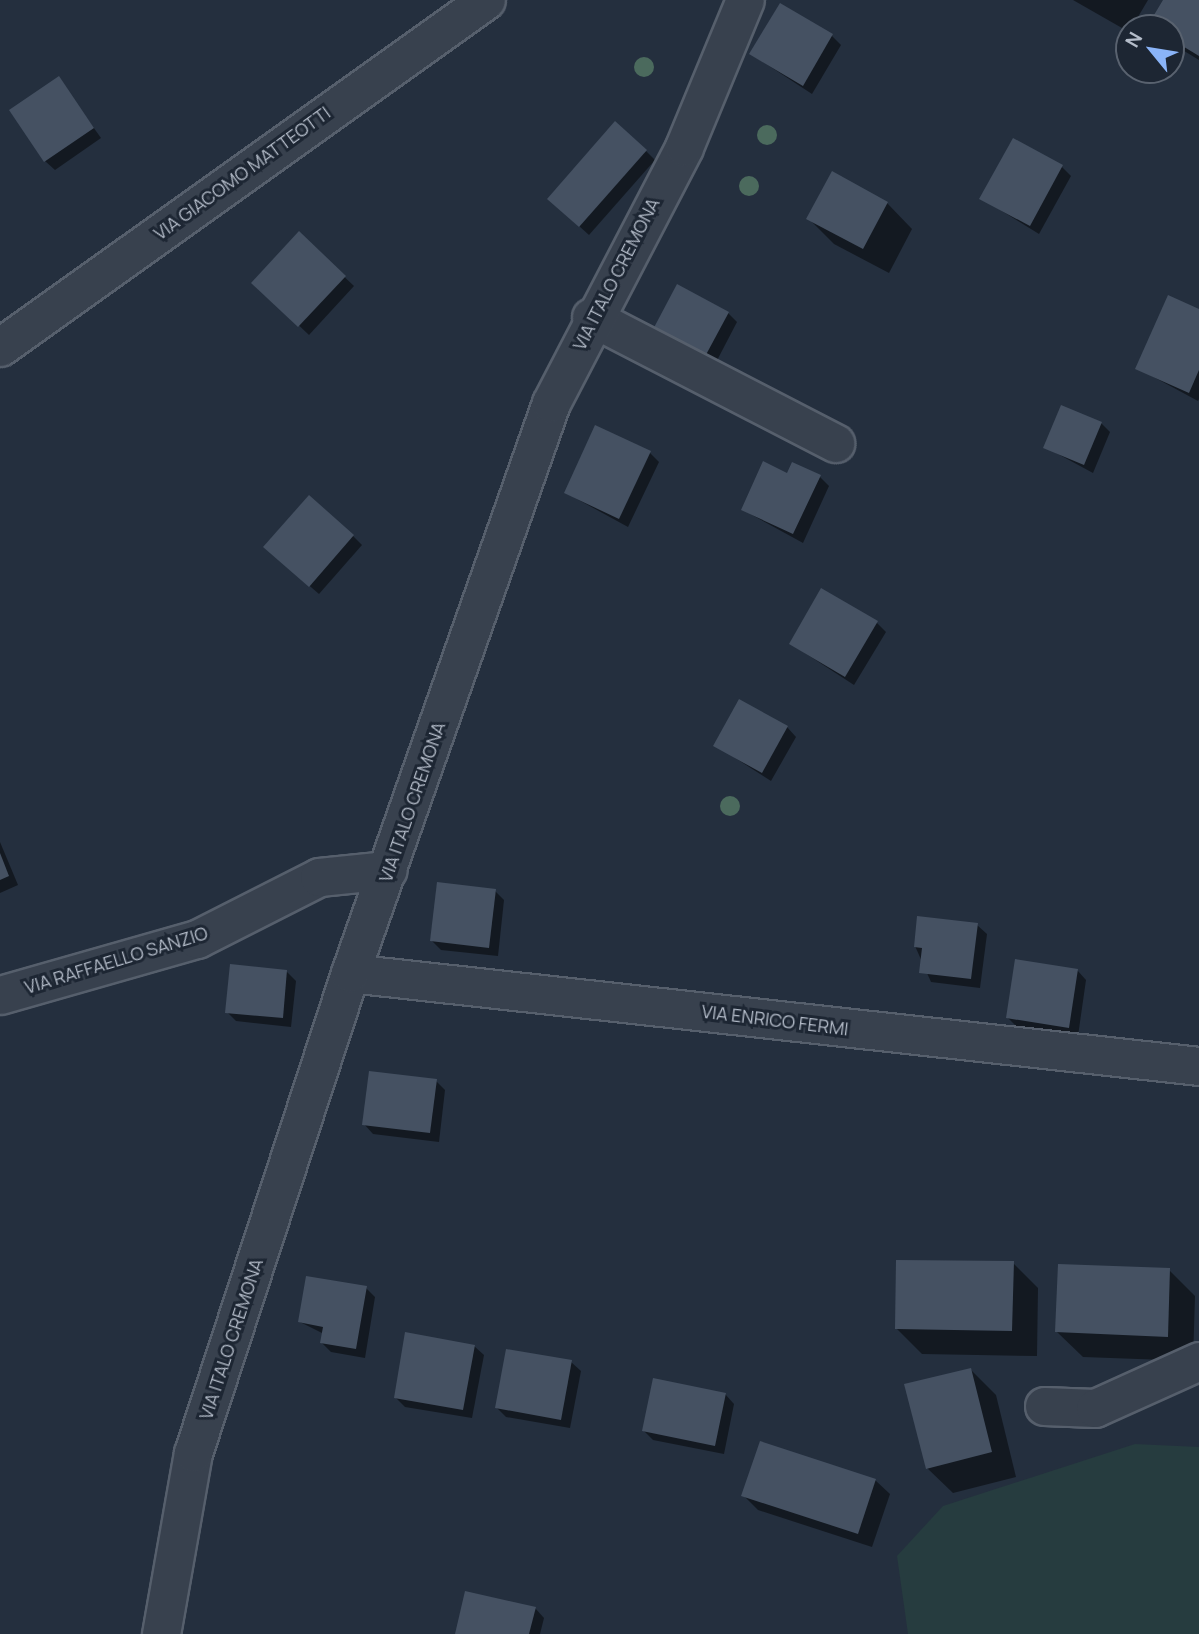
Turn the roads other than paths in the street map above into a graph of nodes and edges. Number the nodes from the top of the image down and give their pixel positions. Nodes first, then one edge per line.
1 (486, 0) edge
2 (745, 0) edge
3 (591, 317) junction
4 (0, 347) edge
5 (835, 443) dead end
6 (388, 870) junction
7 (350, 973) junction
8 (0, 995) edge
9 (1199, 1066) edge
10 (1199, 1360) edge
11 (1044, 1406) dead end
12 (161, 1634) edge

1 - 4 street, VIA GIACOMO MATTEOTTI
2 - 3 street, VIA ITALO CREMONA
3 - 5 street
3 - 6 street, VIA ITALO CREMONA
6 - 7 street, VIA ITALO CREMONA
6 - 8 street, VIA RAFFAELLO SANZIO
7 - 9 street, VIA ENRICO FERMI
7 - 12 street, VIA ITALO CREMONA
10 - 11 street

